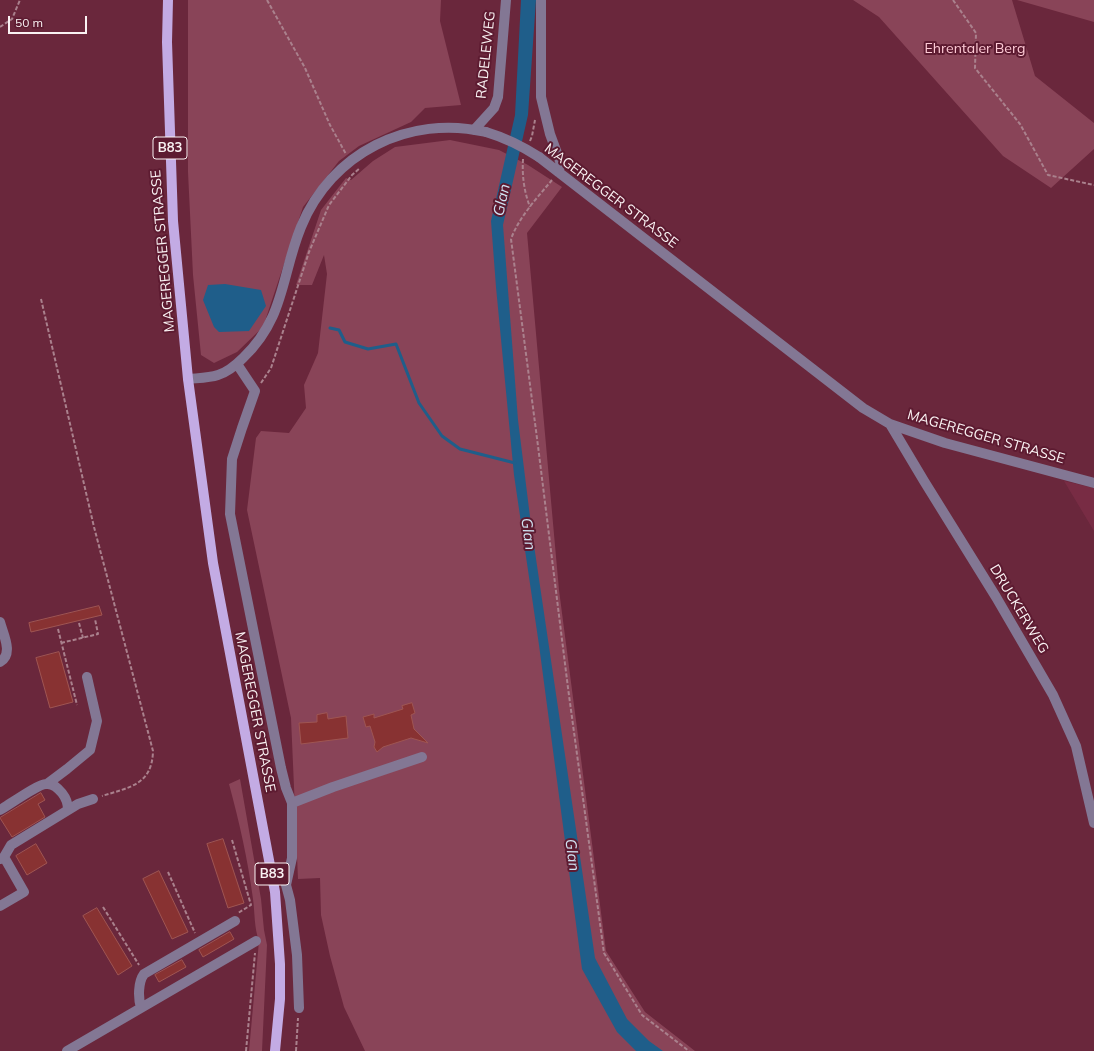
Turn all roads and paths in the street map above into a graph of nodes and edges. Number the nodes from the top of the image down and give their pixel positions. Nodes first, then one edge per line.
1 (20, 0) edge
2 (168, 0) edge
3 (267, 0) edge
4 (506, 0) edge
5 (541, 0) edge
6 (952, 0) edge
7 (0, 28) edge
8 (474, 130) junction
9 (350, 162) junction
10 (362, 167) dead end
11 (522, 169) dead end
12 (556, 175) junction
13 (1094, 185) edge
14 (530, 207) junction
15 (41, 299) dead end
16 (237, 364) junction
17 (188, 379) junction
18 (256, 391) junction
19 (890, 424) junction
20 (1094, 483) edge
21 (94, 619) dead end
22 (0, 622) edge
23 (79, 623) dead end
24 (58, 629) dead end
25 (83, 638) junction
26 (61, 643) junction
27 (0, 662) edge
28 (87, 677) dead end
29 (77, 705) dead end
30 (422, 757) dead end
31 (47, 784) junction
32 (93, 799) joint
33 (292, 803) junction
34 (0, 810) edge
35 (68, 810) junction
36 (1094, 823) edge
37 (232, 840) dead end
38 (2, 858) edge
39 (168, 872) dead end
40 (0, 906) edge
41 (103, 907) dead end
42 (235, 921) joint
43 (256, 941) joint
44 (200, 942) junction
45 (144, 974) junction
46 (141, 1008) junction
47 (299, 1008) joint
48 (67, 1051) edge
49 (246, 1051) edge
50 (276, 1051) edge
51 (296, 1051) edge
52 (689, 1051) edge

1 - 7 path
2 - 17 main road, MAGEREGGER STRASSE / B83
3 - 9 path
4 - 8 street, RADELEWEG
5 - 12 street
6 - 13 path
8 - 9 street, MAGEREGGER STRASSE
8 - 12 street, MAGEREGGER STRASSE, bridge
9 - 16 street, MAGEREGGER STRASSE
10 - 18 path
11 - 14 path
12 - 14 path
12 - 19 street, MAGEREGGER STRASSE
14 - 52 path
15 - 32 path
16 - 17 street, MAGEREGGER STRASSE
16 - 18 street
17 - 50 main road, MAGEREGGER STRASSE / B83
18 - 33 street
19 - 20 street, MAGEREGGER STRASSE
19 - 36 street, DRUCKERWEG
21 - 25 path
22 - 27 street
23 - 25 path
24 - 26 path
25 - 26 path
26 - 29 path
28 - 31 street
30 - 33 street
31 - 34 street
31 - 35 street
32 - 35 street
33 - 47 street
35 - 38 street
37 - 42 path
38 - 40 street
39 - 44 path
41 - 45 path
42 - 44 street
43 - 46 street
43 - 49 path
44 - 45 street
45 - 46 street
46 - 48 street
47 - 51 path

